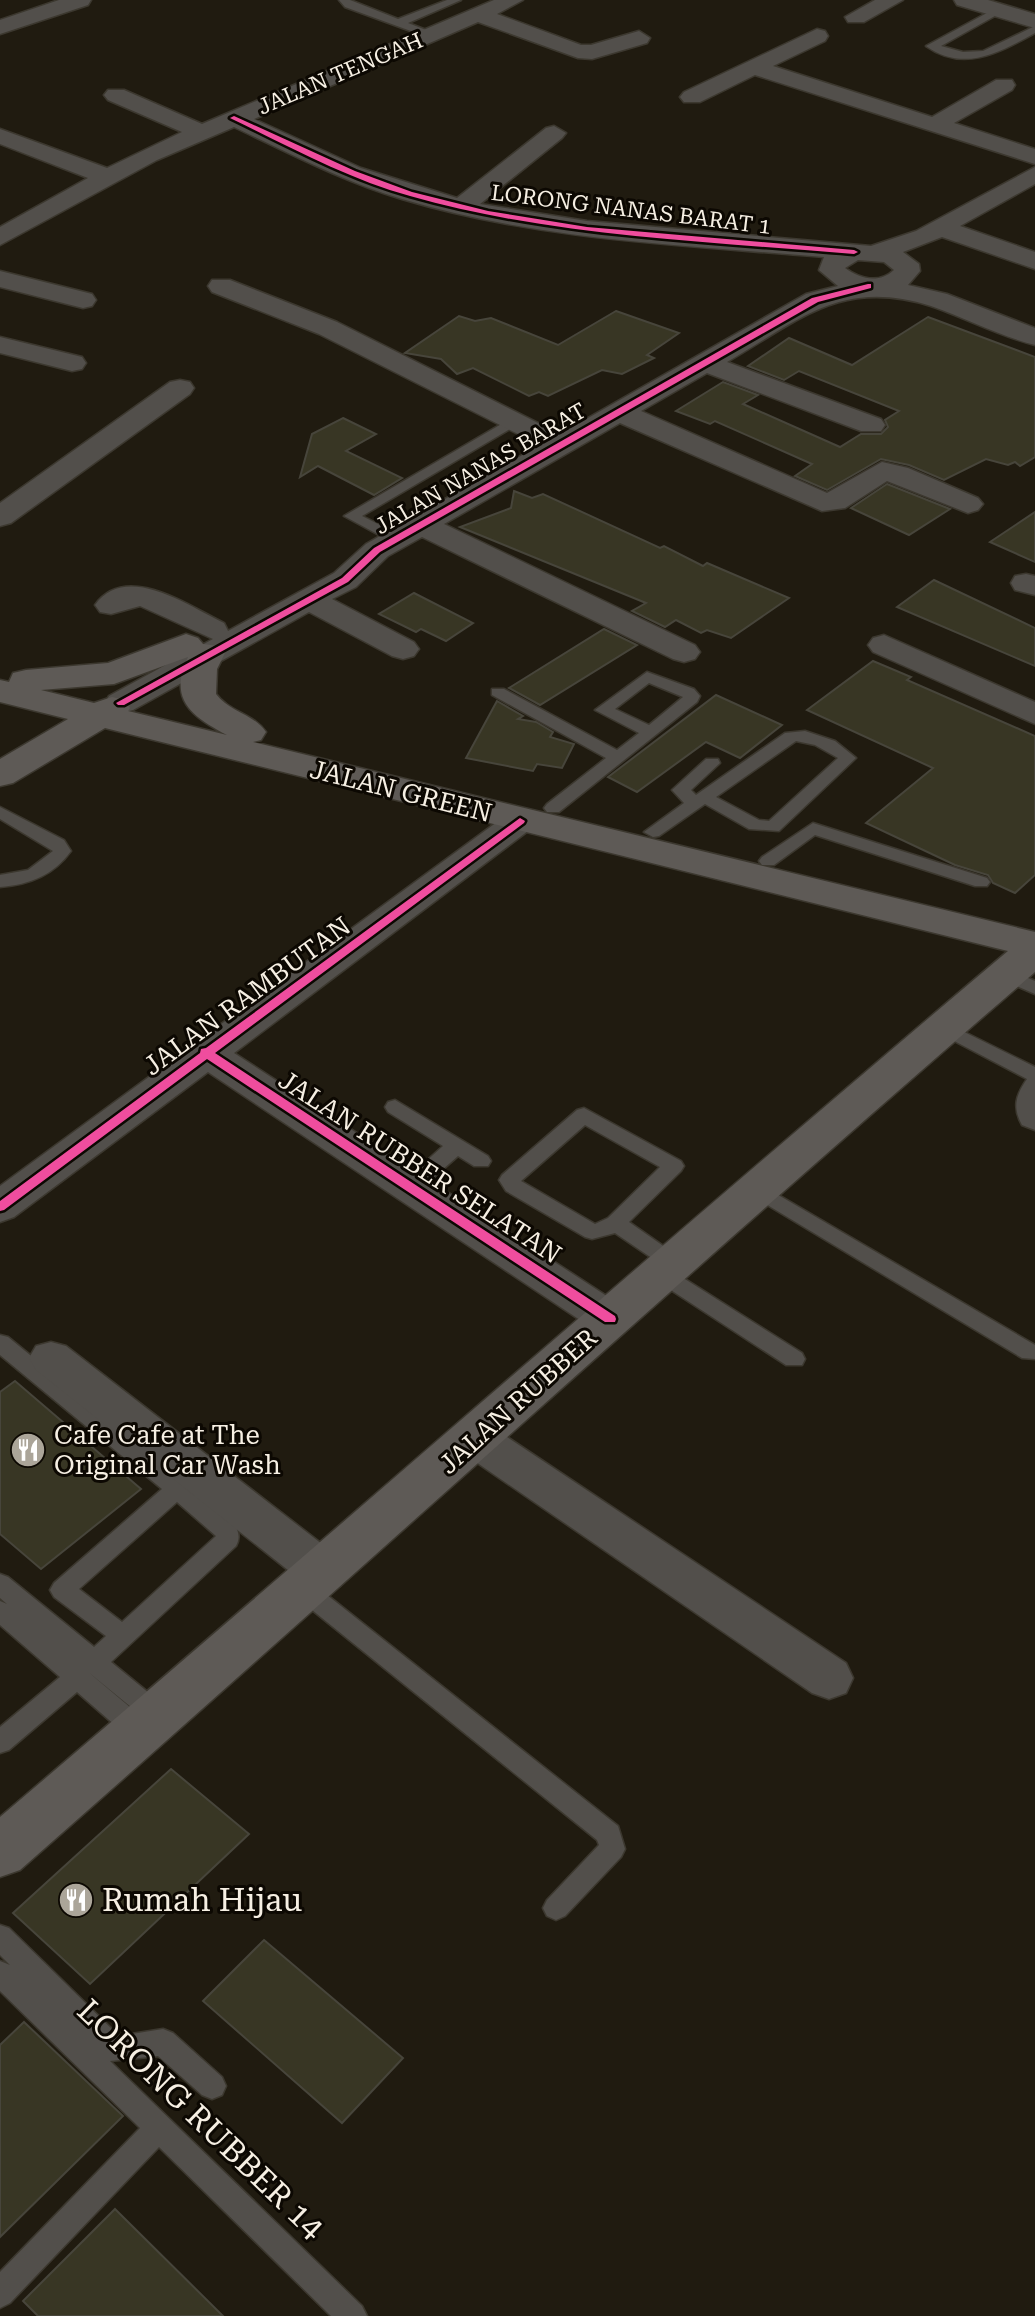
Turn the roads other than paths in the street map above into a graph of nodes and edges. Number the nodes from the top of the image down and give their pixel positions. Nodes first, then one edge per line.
1 (80, 0) edge
2 (344, 0) edge
3 (456, 0) edge
4 (512, 0) edge
5 (892, 0) edge
6 (965, 0) edge
7 (998, 10) junction
8 (478, 15) junction
9 (856, 17) dead end
10 (977, 21) junction
11 (399, 23) junction
12 (0, 27) edge
13 (1031, 28) edge
14 (430, 35) junction
15 (817, 36) dead end
16 (639, 38) dead end
17 (753, 67) junction
18 (1004, 85) dead end
19 (116, 95) dead end
20 (692, 97) dead end
21 (234, 118) junction
22 (936, 124) junction
23 (202, 132) junction
24 (554, 133) dead end
25 (0, 136) edge
26 (1035, 157) edge
27 (1035, 174) edge
28 (107, 177) junction
29 (461, 207) junction
30 (933, 232) junction
31 (0, 237) edge
32 (851, 261) junction
33 (1035, 261) edge
34 (906, 268) junction
35 (0, 279) edge
36 (221, 286) dead end
37 (873, 286) junction
38 (83, 300) dead end
39 (815, 300) junction
40 (938, 300) junction
41 (1035, 337) edge
42 (0, 345) edge
43 (72, 363) dead end
44 (705, 363) junction
45 (180, 388) dead end
46 (619, 412) junction
47 (515, 422) junction
48 (871, 425) dead end
49 (561, 445) junction
50 (968, 504) dead end
51 (0, 517) edge
52 (398, 538) junction
53 (308, 599) junction
54 (111, 605) dead end
55 (202, 643) junction
56 (884, 645) dead end
57 (403, 649) dead end
58 (684, 652) dead end
59 (9, 683) edge
60 (498, 692) dead end
61 (98, 706) junction
62 (1035, 714) edge
63 (248, 732) junction
64 (650, 732) junction
65 (0, 753) edge
66 (617, 757) junction
67 (712, 763) dead end
68 (0, 775) edge
69 (699, 800) junction
70 (0, 812) edge
71 (536, 815) junction
72 (653, 832) junction
73 (768, 861) junction
74 (0, 881) edge
75 (981, 882) dead end
76 (1035, 919) edge
77 (1028, 965) edge
78 (944, 1028) junction
79 (205, 1052) junction
80 (1035, 1075) edge
81 (1035, 1082) edge
82 (395, 1107) dead end
83 (1035, 1123) edge
84 (455, 1147) junction
85 (481, 1161) dead end
86 (410, 1187) junction
87 (756, 1189) junction
88 (0, 1207) edge
89 (615, 1223) junction
90 (666, 1268) junction
91 (610, 1319) junction
92 (1, 1345) edge
93 (1030, 1352) dead end
94 (51, 1358) dead end
95 (794, 1359) dead end
96 (476, 1439) junction
97 (177, 1489) junction
98 (314, 1581) junction
99 (0, 1584) edge
100 (62, 1590) junction
101 (0, 1611) edge
102 (35, 1614) junction
103 (123, 1636) junction
104 (86, 1670) junction
105 (829, 1678) dead end
106 (150, 1724) junction
107 (0, 1742) edge
108 (0, 1852) edge
109 (556, 1908) dead end
110 (0, 1937) edge
111 (0, 1974) edge
112 (212, 2086) dead end
113 (159, 2128) junction
114 (0, 2293) edge
115 (352, 2316) edge

1 - 12 street
2 - 11 lane
3 - 11 lane
4 - 8 street, JALAN TENGAH
5 - 9 street
6 - 7 street
7 - 10 lane
7 - 13 street
8 - 14 street, JALAN TENGAH
8 - 16 street
10 - 13 lane
10 - 13 lane
11 - 14 lane
14 - 21 street, JALAN TENGAH
15 - 17 street
17 - 20 street
17 - 22 street
18 - 22 street
19 - 23 street
21 - 23 street, JALAN TENGAH
21 - 29 street, LORONG NANAS BARAT 1
22 - 26 street
23 - 28 street, JALAN TENGAH
24 - 29 street
25 - 28 street
27 - 30 street, JALAN NANAS BARAT
28 - 31 street, JALAN TENGAH
29 - 32 street, LORONG NANAS BARAT 1
30 - 32 street, JALAN NANAS BARAT
30 - 33 street
30 - 34 street, JALAN NANAS BARAT
32 - 34 street
32 - 37 street
32 - 39 street, JALAN NANAS BARAT
34 - 37 street, JALAN NANAS BARAT
34 - 40 street
35 - 38 street
36 - 47 street
37 - 39 street, JALAN NANAS BARAT
37 - 40 street
39 - 44 street, JALAN NANAS BARAT
40 - 41 street
42 - 43 street
44 - 46 street, JALAN NANAS BARAT
44 - 48 street
45 - 51 street
46 - 49 street, JALAN NANAS BARAT
46 - 50 street
47 - 49 street
47 - 52 lane
49 - 52 street, JALAN NANAS BARAT
52 - 53 street, JALAN NANAS BARAT
52 - 55 street
52 - 58 street
53 - 55 street, JALAN NANAS BARAT
53 - 57 street
54 - 55 street
55 - 59 main road
55 - 61 street, JALAN NANAS BARAT
55 - 63 main road
56 - 62 street
59 - 61 main road, JALAN GREEN
60 - 66 lane
61 - 63 main road, JALAN GREEN
61 - 65 main road
61 - 68 main road
61 - 71 main road, JALAN GREEN
63 - 71 main road, JALAN GREEN
64 - 64 lane
64 - 66 lane
66 - 71 lane
67 - 69 lane
69 - 69 lane
69 - 72 lane
70 - 74 lane
71 - 72 main road, JALAN GREEN
71 - 77 main road, JALAN GREEN
71 - 79 street, JALAN RAMBUTAN
72 - 73 main road, JALAN GREEN
73 - 75 lane
73 - 76 main road, JALAN GREEN
77 - 78 main road, JALAN RUBBER
78 - 80 lane
78 - 87 main road, JALAN RUBBER
79 - 86 street, JALAN RUBBER SELATAN
79 - 88 street, JALAN RAMBUTAN
81 - 83 lane
82 - 84 lane
84 - 85 lane
84 - 86 lane
86 - 91 street, JALAN RUBBER SELATAN
87 - 90 main road, JALAN RUBBER
87 - 93 lane
89 - 89 lane
89 - 90 lane
90 - 91 main road, JALAN RUBBER
90 - 95 lane
91 - 96 main road, JALAN RUBBER
92 - 97 lane
94 - 98 street
96 - 98 main road, JALAN RUBBER
96 - 105 street
97 - 100 lane
97 - 103 lane
98 - 106 main road, JALAN RUBBER
98 - 109 lane
99 - 102 lane
100 - 102 lane
100 - 103 lane
101 - 104 lane
102 - 104 lane
103 - 104 lane
104 - 106 lane
104 - 107 lane
106 - 108 main road, JALAN RUBBER
110 - 112 lane
111 - 113 lane, LORONG RUBBER 14
113 - 114 lane
113 - 115 lane, LORONG RUBBER 14

